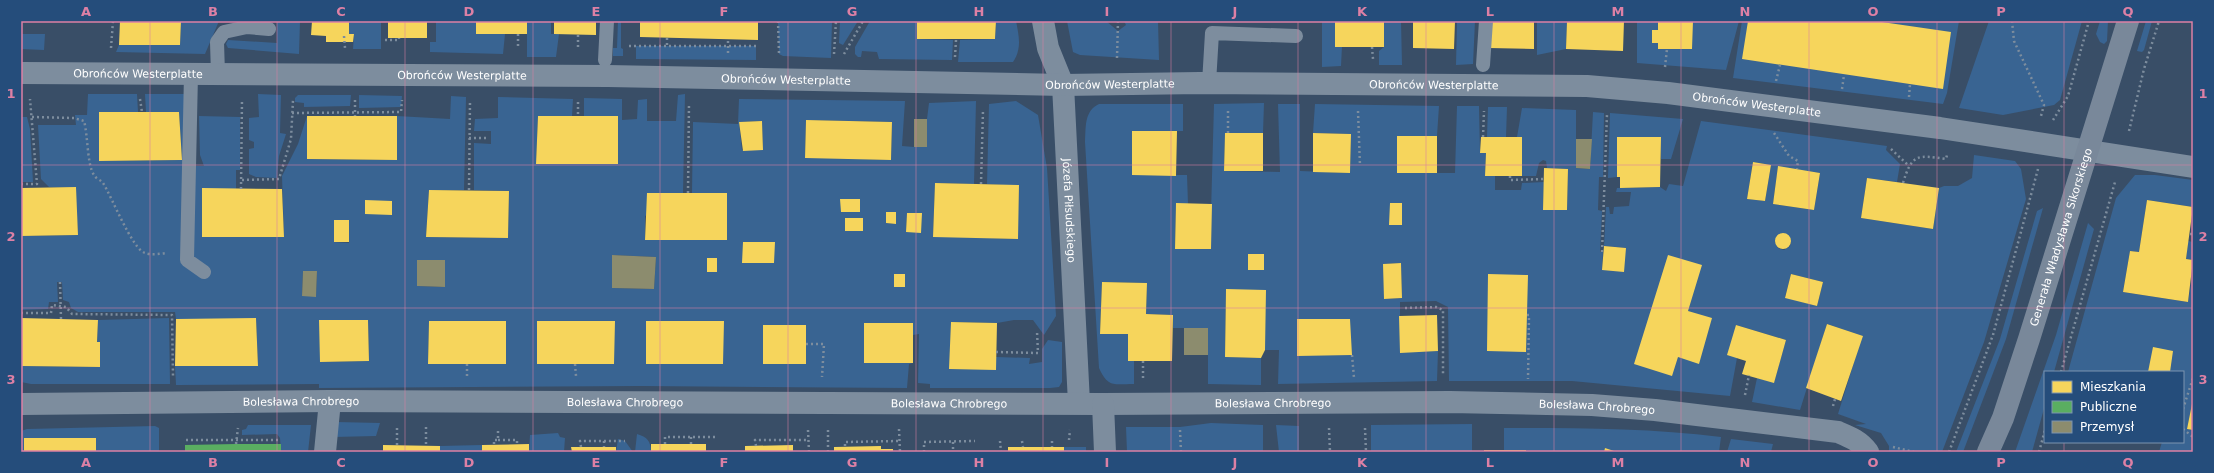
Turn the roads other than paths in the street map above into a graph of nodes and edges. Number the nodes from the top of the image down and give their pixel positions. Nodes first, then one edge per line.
1 (607, 21) edge
2 (1043, 21) edge
3 (1486, 21) edge
4 (2128, 21) edge
5 (1211, 27) edge
6 (1266, 28) edge
7 (269, 29) dead end
8 (1296, 36) dead end
9 (605, 60) dead end
10 (1483, 65) dead end
11 (21, 73) edge
12 (191, 74) junction
13 (218, 74) junction
14 (1209, 83) junction
15 (1063, 85) junction
16 (2088, 150) junction
17 (2193, 167) edge
18 (204, 272) dead end
19 (330, 401) junction
20 (1079, 403) junction
21 (21, 404) edge
22 (1103, 404) junction
23 (325, 452) edge
24 (1105, 452) edge
25 (1868, 452) edge
26 (1988, 452) edge

1 - 9 lane
2 - 15 street, Józefa Piłsudskiego
3 - 10 lane
4 - 16 main road, Generała Władysława Sikorskiego
5 - 6 lane
5 - 14 lane
6 - 8 lane
7 - 13 lane
11 - 12 street, Obrońców Westerplatte
12 - 13 street, Obrońców Westerplatte
12 - 18 lane
13 - 15 street, Obrońców Westerplatte
14 - 15 street, Obrońców Westerplatte
14 - 16 street, Obrońców Westerplatte
15 - 20 street, Józefa Piłsudskiego
16 - 17 street, Obrońców Westerplatte
16 - 26 main road, Generała Władysława Sikorskiego
19 - 20 street, Bolesława Chrobrego
19 - 21 street, Bolesława Chrobrego
19 - 23 street
20 - 22 street, Bolesława Chrobrego
22 - 24 street
22 - 25 street, Bolesława Chrobrego

